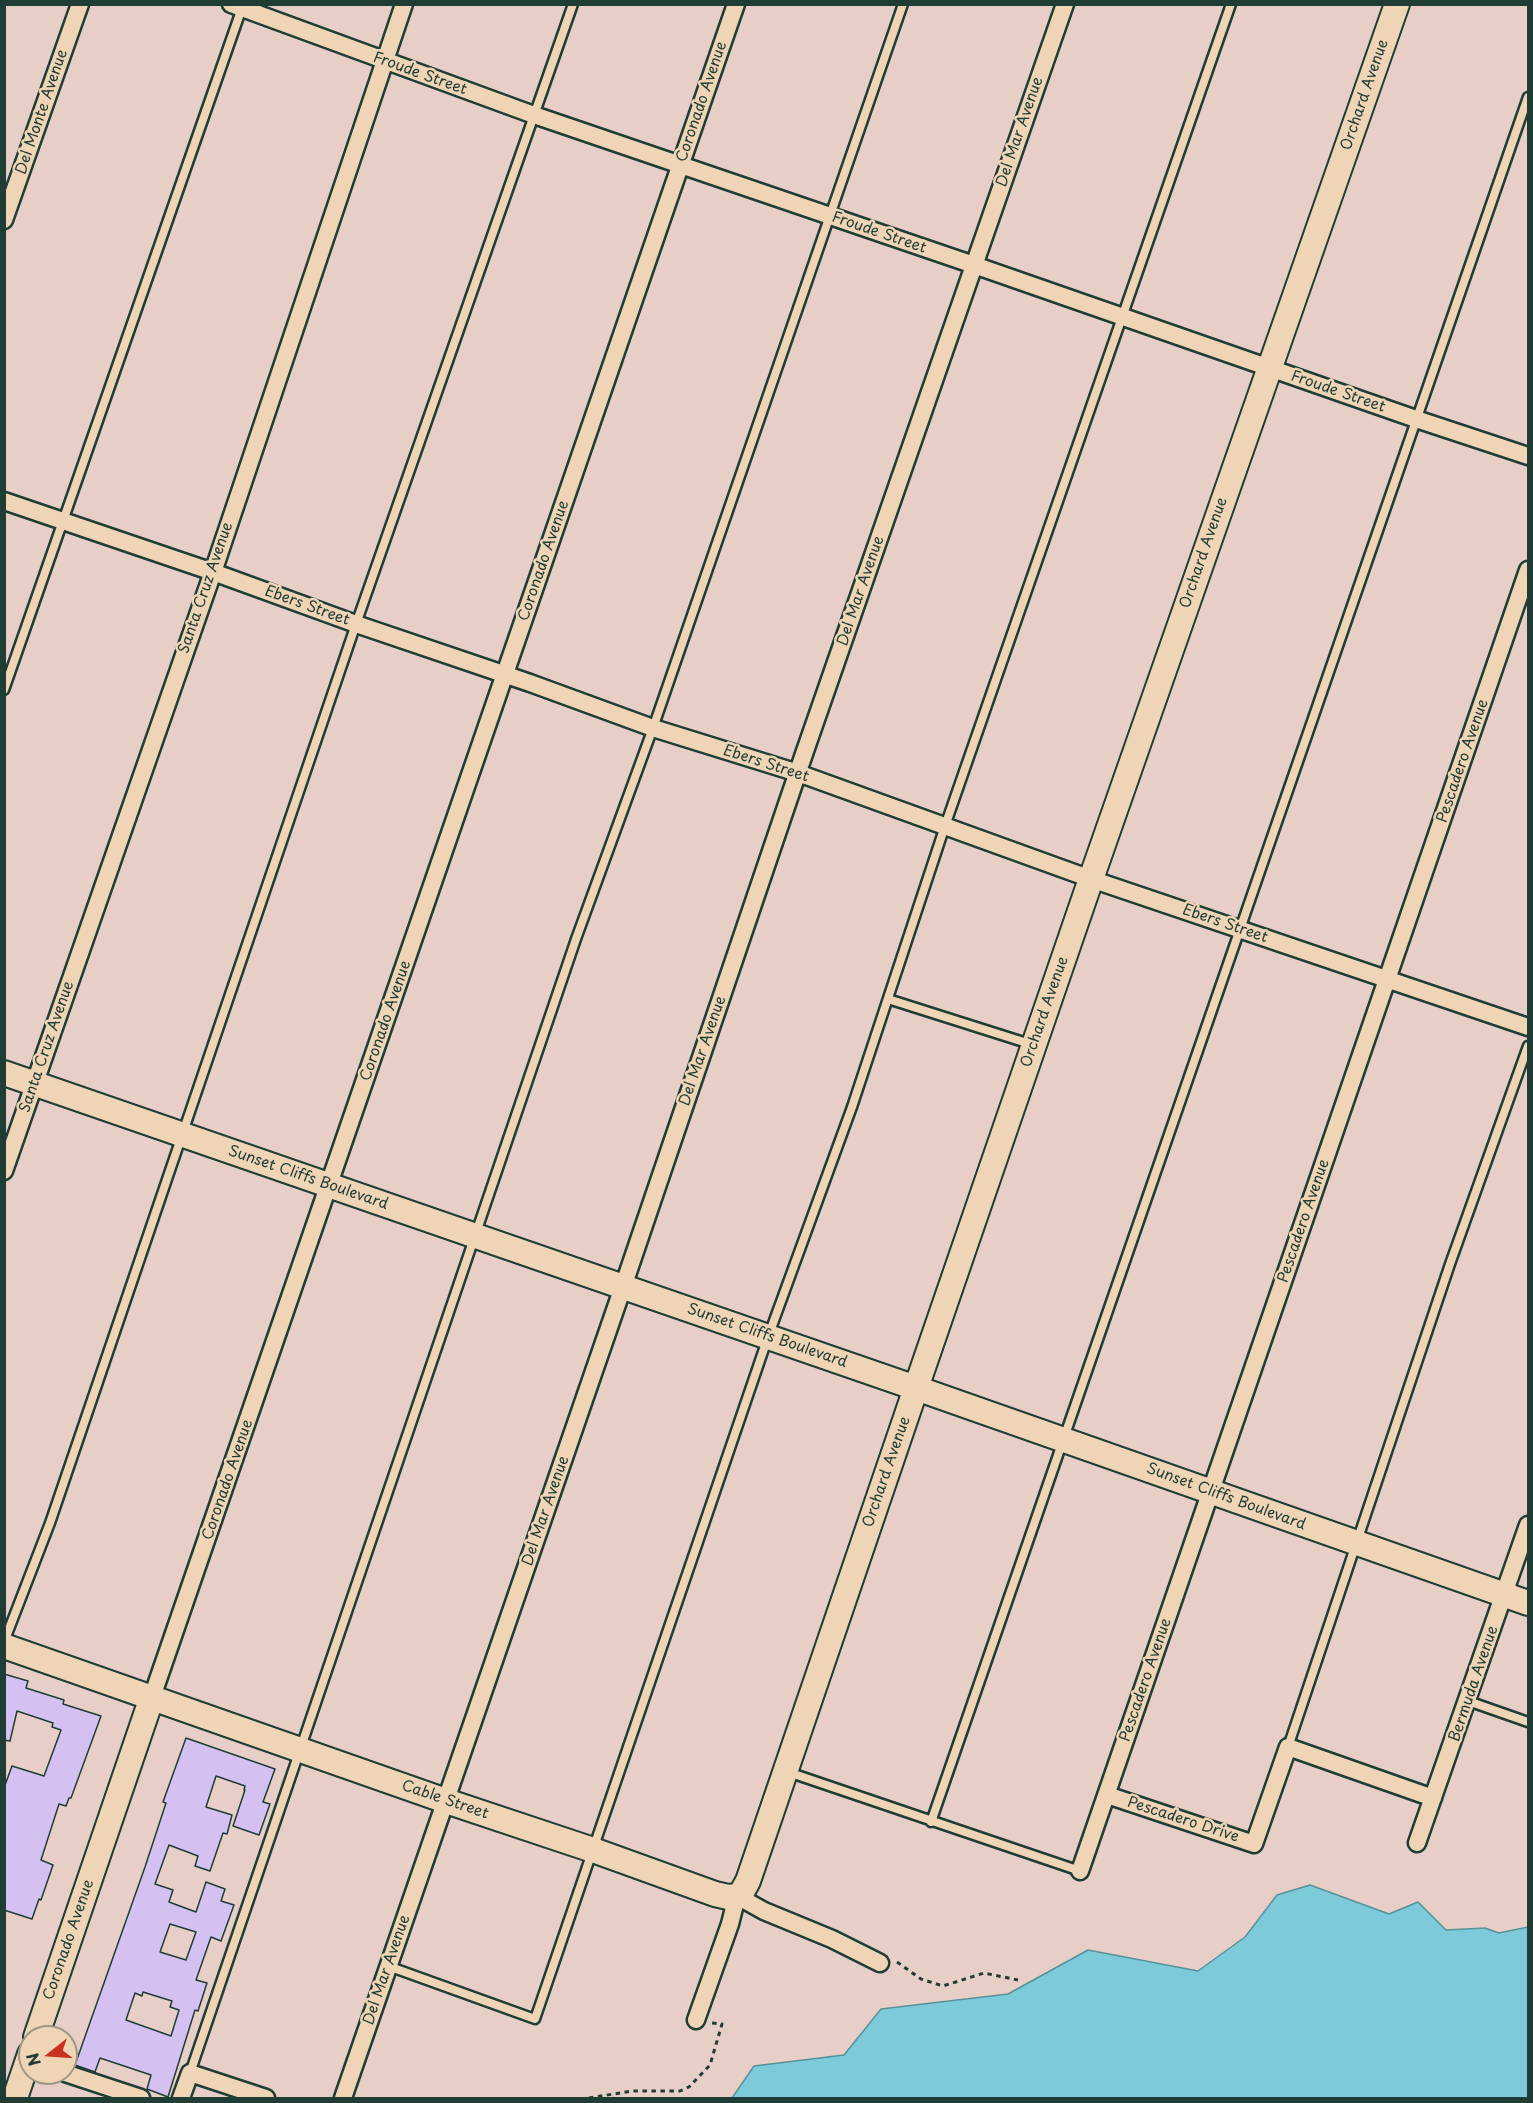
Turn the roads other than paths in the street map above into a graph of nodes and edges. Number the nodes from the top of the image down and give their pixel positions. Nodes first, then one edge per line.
1 (80, 4) edge
2 (404, 4) edge
3 (573, 4) edge
4 (736, 4) edge
5 (903, 4) edge
6 (1065, 4) edge
7 (1231, 4) edge
8 (1397, 4) edge
9 (239, 6) edge
10 (384, 60) junction
11 (1528, 97) edge
12 (534, 115) junction
13 (680, 165) junction
14 (828, 216) junction
15 (4, 220) edge
16 (974, 264) junction
17 (1122, 315) junction
18 (1269, 368) junction
19 (1416, 419) junction
20 (1528, 456) edge
21 (4, 501) edge
22 (63, 521) junction
23 (1528, 570) edge
24 (213, 572) junction
25 (356, 624) junction
26 (505, 675) junction
27 (4, 690) edge
28 (652, 728) junction
29 (798, 773) junction
30 (945, 826) junction
31 (1091, 879) junction
32 (1241, 929) junction
33 (1388, 981) junction
34 (888, 999) junction
35 (1528, 1027) edge
36 (1034, 1046) junction
37 (1528, 1046) edge
38 (4, 1073) edge
39 (35, 1084) junction
40 (181, 1134) junction
41 (4, 1171) edge
42 (330, 1185) junction
43 (476, 1236) junction
44 (623, 1287) junction
45 (768, 1337) junction
46 (915, 1388) junction
47 (1065, 1440) junction
48 (1210, 1490) junction
49 (1528, 1524) edge
50 (1356, 1544) junction
51 (1505, 1595) junction
52 (1528, 1603) edge
53 (4, 1642) edge
54 (4, 1646) edge
55 (152, 1697) junction
56 (1468, 1701) junction
57 (1528, 1722) edge
58 (1288, 1747) junction
59 (300, 1749) junction
60 (785, 1771) junction
61 (1107, 1795) junction
62 (1433, 1798) junction
63 (446, 1801) junction
64 (931, 1822) junction
65 (1417, 1844) dead end
66 (593, 1850) junction
67 (1080, 1871) joint
68 (737, 1896) junction
69 (880, 1963) road end
70 (388, 1966) junction
71 (696, 2020) dead end
72 (40, 2025) edge
73 (190, 2073) junction
74 (78, 2077) edge
75 (141, 2098) edge
76 (181, 2098) edge
77 (266, 2098) edge
78 (343, 2098) edge

1 - 15 street, Del Monte Avenue
2 - 10 street, Santa Cruz Avenue
3 - 12 lane
4 - 13 street, Coronado Avenue
5 - 14 lane
6 - 16 street, Del Mar Avenue
7 - 17 lane
8 - 18 street, Orchard Avenue
9 - 10 street, Froude Street
9 - 22 lane
10 - 12 street, Froude Street
10 - 24 street, Santa Cruz Avenue
11 - 19 lane
12 - 13 street, Froude Street
12 - 25 lane
13 - 14 street, Froude Street
13 - 26 street, Coronado Avenue
14 - 16 street, Froude Street
14 - 28 lane
16 - 17 street, Froude Street
16 - 29 street, Del Mar Avenue
17 - 18 street, Froude Street
17 - 30 lane
18 - 19 street, Froude Street
18 - 31 street, Orchard Avenue
19 - 20 street, Froude Street
19 - 32 lane
21 - 22 street, Ebers Street
22 - 24 street, Ebers Street
22 - 27 lane
23 - 33 street, Pescadero Avenue
24 - 25 street, Ebers Street
24 - 39 street, Santa Cruz Avenue
25 - 26 street, Ebers Street
25 - 40 lane
26 - 28 street, Ebers Street
26 - 42 street, Coronado Avenue
28 - 29 street, Ebers Street
28 - 43 lane
29 - 30 street, Ebers Street
29 - 44 street, Del Mar Avenue
30 - 31 street, Ebers Street
30 - 34 lane
31 - 32 street, Ebers Street
31 - 36 street, Orchard Avenue
32 - 33 street, Ebers Street
32 - 47 lane
33 - 35 street, Ebers Street
33 - 48 street, Pescadero Avenue
34 - 36 lane
34 - 45 lane
36 - 46 street, Orchard Avenue
37 - 50 lane
38 - 39 street, Sunset Cliffs Boulevard
39 - 40 street, Sunset Cliffs Boulevard
39 - 41 street, Santa Cruz Avenue
40 - 42 street, Sunset Cliffs Boulevard
40 - 53 lane
42 - 43 street, Sunset Cliffs Boulevard
42 - 55 street, Coronado Avenue
43 - 44 street, Sunset Cliffs Boulevard
43 - 59 lane
44 - 45 street, Sunset Cliffs Boulevard
44 - 63 street, Del Mar Avenue
45 - 46 street, Sunset Cliffs Boulevard
45 - 66 lane
46 - 47 street, Sunset Cliffs Boulevard
46 - 60 street, Orchard Avenue
47 - 48 street, Sunset Cliffs Boulevard
47 - 64 lane
48 - 50 street, Sunset Cliffs Boulevard
48 - 61 street, Pescadero Avenue
49 - 51 street, Bermuda Avenue
50 - 51 street, Sunset Cliffs Boulevard
50 - 58 lane
51 - 52 street, Sunset Cliffs Boulevard
51 - 56 street, Bermuda Avenue
54 - 55 street, Cable Street
55 - 59 street, Cable Street
55 - 72 street, Coronado Avenue
56 - 57 lane
56 - 62 street, Bermuda Avenue
58 - 61 street, Pescadero Drive
58 - 62 street
59 - 63 street, Cable Street
59 - 73 lane
60 - 64 lane
60 - 68 street, Orchard Avenue
61 - 67 street, Pescadero Avenue
62 - 65 street, Bermuda Avenue
63 - 66 street, Cable Street
63 - 70 street, Del Mar Avenue
64 - 67 lane
66 - 68 street, Cable Street
66 - 70 lane
68 - 69 street, Cable Street
68 - 71 street, Orchard Avenue
70 - 78 street, Del Mar Avenue
73 - 76 street
73 - 77 street
74 - 75 street

